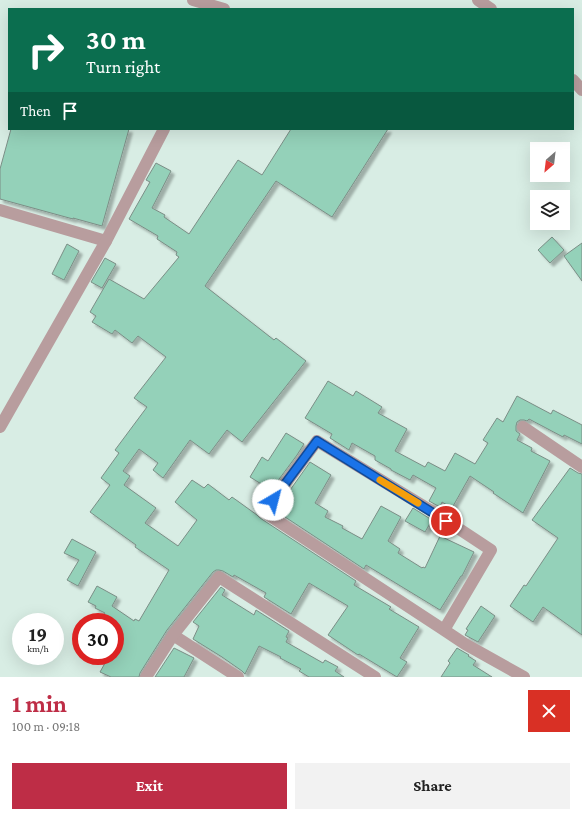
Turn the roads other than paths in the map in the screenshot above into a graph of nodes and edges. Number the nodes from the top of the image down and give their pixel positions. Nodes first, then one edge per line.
1 (193, 0) edge
2 (478, 0) edge
3 (221, 8) edge
4 (490, 8) edge
5 (574, 81) edge
6 (582, 90) edge
7 (163, 130) edge
8 (0, 210) edge
9 (106, 241) junction
10 (0, 427) edge
11 (524, 427) dead end
12 (582, 467) edge
13 (444, 630) junction
14 (173, 635) junction
15 (146, 677) edge
16 (238, 677) edge
17 (376, 677) edge
18 (524, 677) edge

1 - 3 street
2 - 4 street
5 - 6 street
7 - 9 street
8 - 9 street
9 - 10 street
11 - 12 street
13 - 13 street
13 - 18 street
14 - 15 street
14 - 16 street
14 - 17 street

